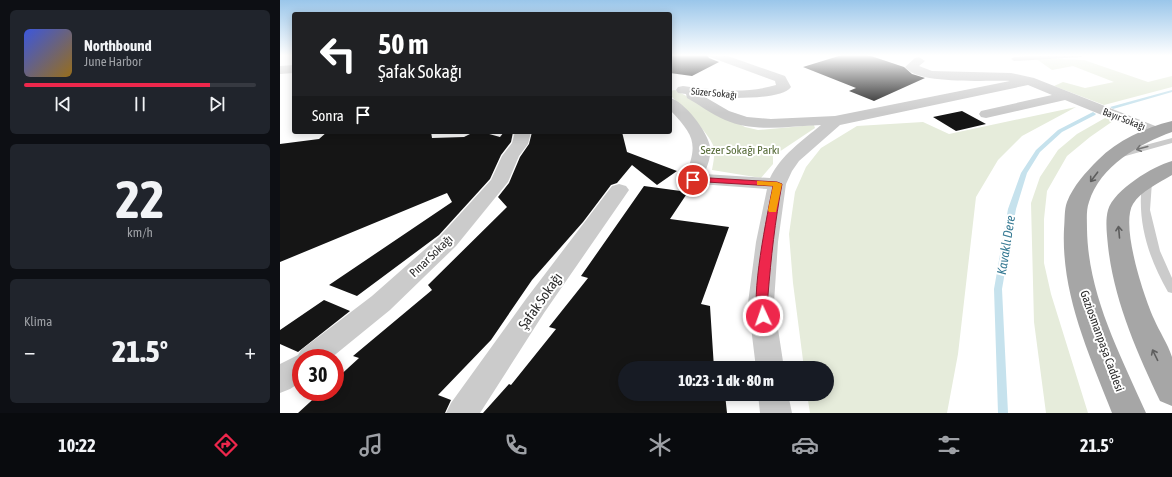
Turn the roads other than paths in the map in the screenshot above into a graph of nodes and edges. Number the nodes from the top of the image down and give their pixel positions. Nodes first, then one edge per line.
1 (767, 74) edge
2 (938, 74) edge
3 (1029, 81) junction
4 (676, 89) edge
5 (1065, 96) junction
6 (672, 104) edge
7 (986, 114) dead end
8 (834, 121) junction
9 (1167, 132) edge
10 (522, 134) edge
11 (1172, 167) edge
12 (1147, 182) junction
13 (777, 184) junction
14 (619, 190) dead end
15 (1172, 289) edge
16 (322, 349) edge
17 (769, 361) edge
18 (292, 372) edge
19 (280, 380) edge
20 (1172, 391) edge
21 (774, 401) edge
22 (462, 413) edge
23 (776, 413) edge
24 (1129, 413) edge

1 - 4 street, Süzer Sokağı
2 - 3 street, Bayır Sokağı
3 - 5 street, Bayır Sokağı
3 - 8 street
4 - 8 street
5 - 7 street
5 - 9 street, Bayır Sokağı
6 - 13 street
8 - 13 street
9 -> 24 main road, Gaziosmanpaşa Caddesi
10 - 16 street, Pınar Sokağı
11 - 12 main road
12 - 15 lane
20 -> 12 main road
13 - 17 street
14 - 22 street, Şafak Sokağı
18 - 19 street
21 - 23 street

